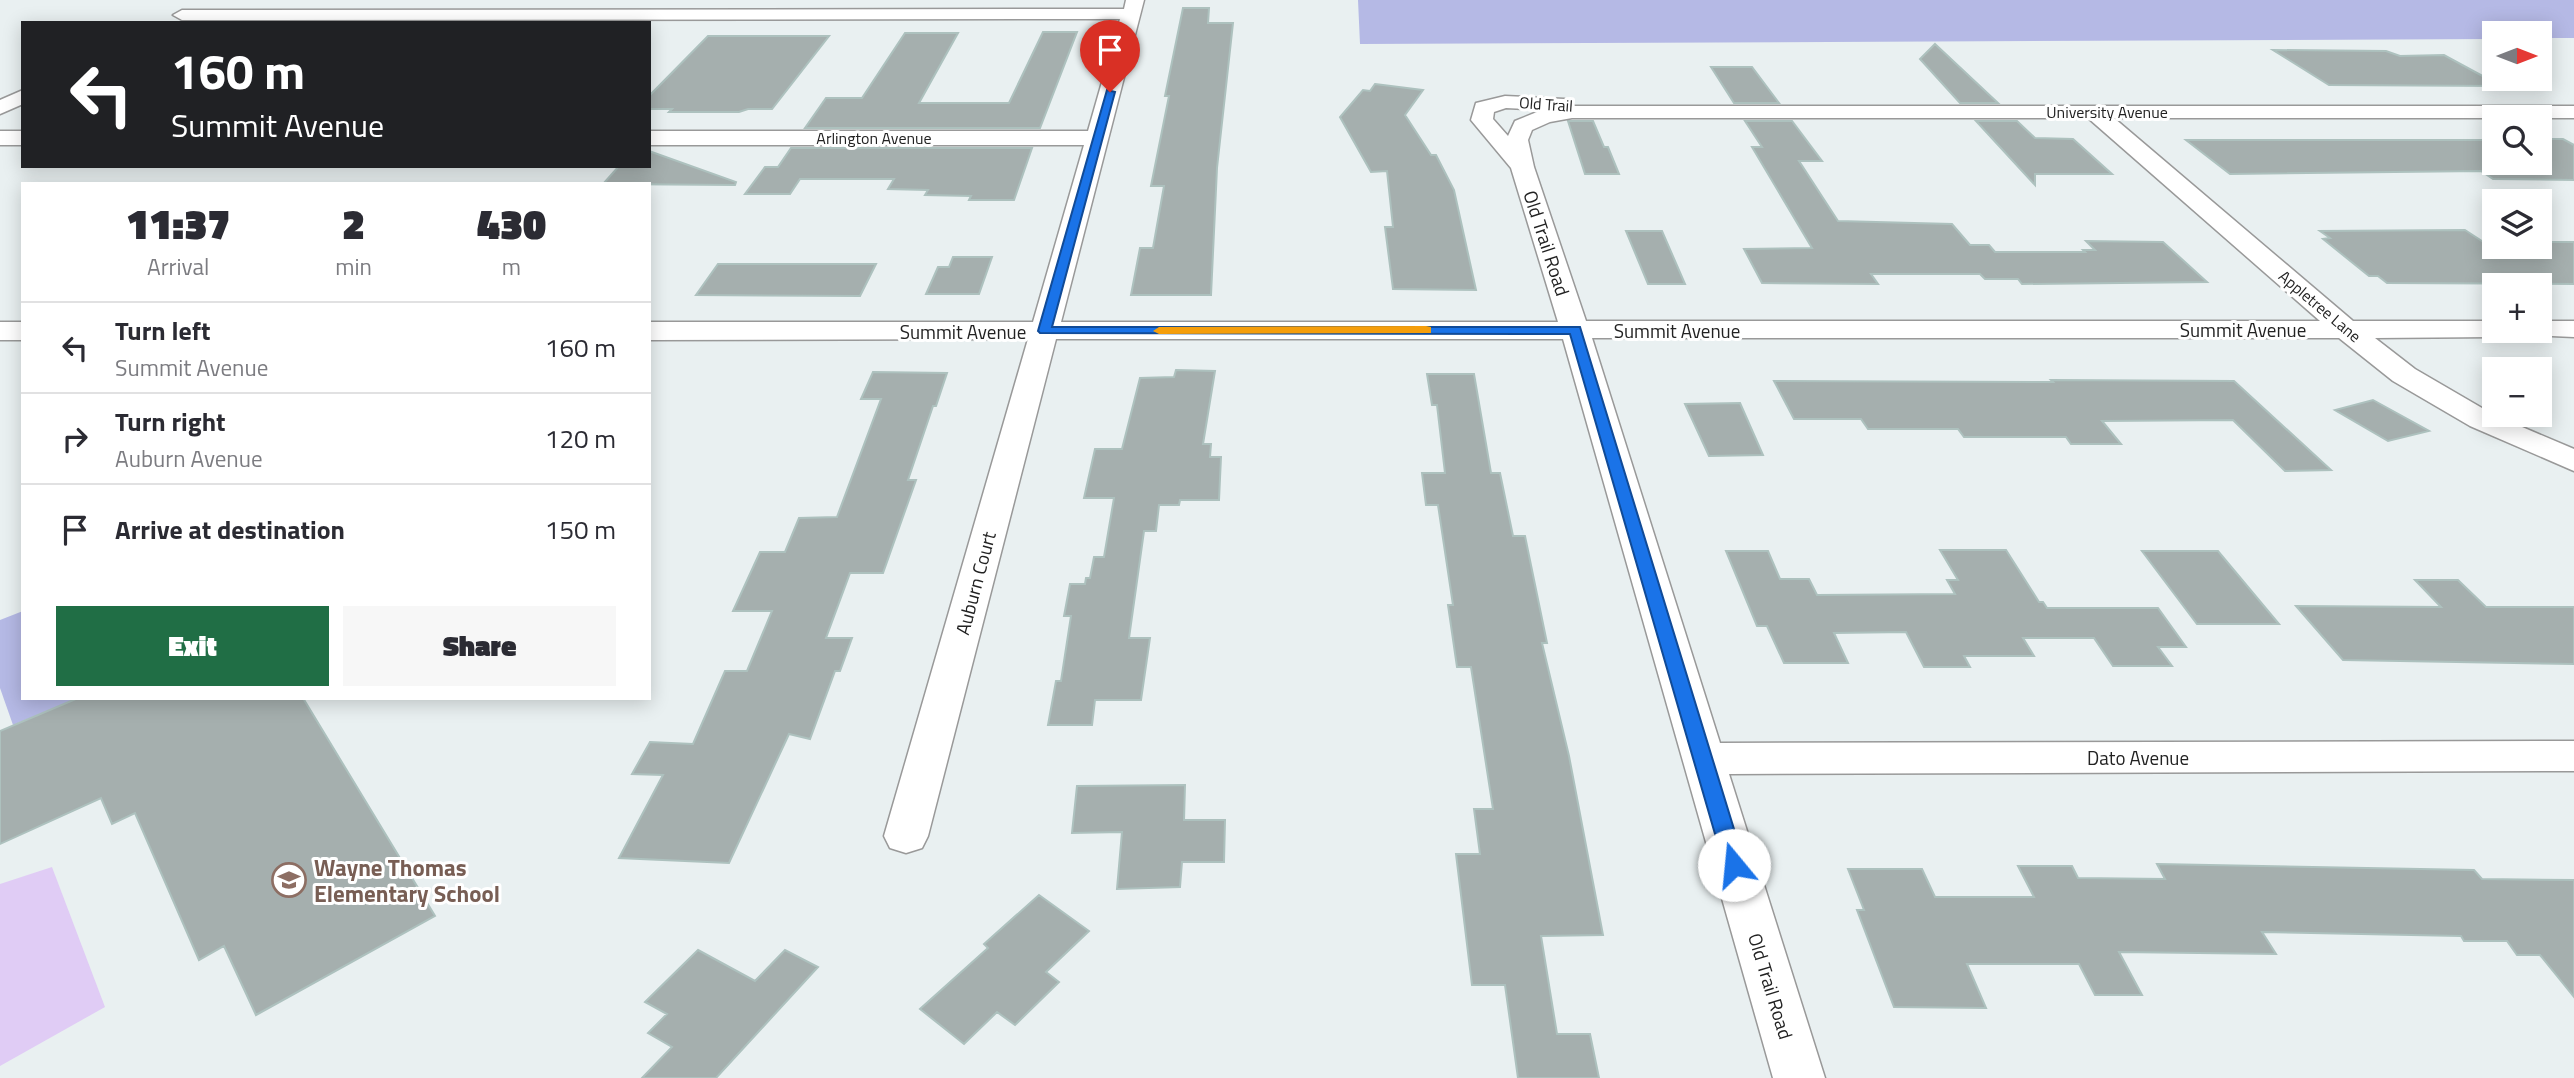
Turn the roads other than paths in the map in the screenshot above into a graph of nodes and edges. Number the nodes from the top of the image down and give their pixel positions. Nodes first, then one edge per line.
1 (456, 0) edge
2 (206, 2) edge
3 (1133, 7) edge
4 (435, 14) junction
5 (174, 19) edge
6 (21, 97) edge
7 (0, 108) edge
8 (2093, 112) junction
9 (2574, 112) edge
10 (1641, 113) junction
11 (0, 138) edge
12 (21, 138) edge
13 (651, 138) edge
14 (1098, 138) junction
15 (1522, 167) junction
16 (2346, 329) junction
17 (2482, 329) edge
18 (2552, 329) edge
19 (1575, 330) junction
20 (2574, 330) edge
21 (0, 331) edge
22 (21, 331) edge
23 (651, 331) edge
24 (1044, 331) junction
25 (2574, 461) edge
26 (2574, 756) edge
27 (1702, 759) junction
28 (906, 835) dead end
29 (1800, 1078) edge

1 - 4 street
2 - 5 street
3 - 4 street
3 - 14 street, Auburn Court
4 - 5 street
6 - 7 street
8 - 9 street, University Avenue
8 - 10 street, University Avenue
8 - 16 street, Appletree Lane
10 - 15 street, Old Trail Road
10 - 15 street, Old Trail
11 - 12 street
13 - 14 street, Arlington Avenue
14 - 24 street, Auburn Court
15 - 19 street, Old Trail Road
16 - 17 street, Summit Avenue
16 - 19 street, Summit Avenue
16 - 25 street, Appletree Lane
18 - 20 street
19 - 24 street, Summit Avenue
19 - 27 street, Old Trail Road
21 - 22 street
23 - 24 street, Summit Avenue
24 - 28 street, Auburn Court
26 - 27 street, Dato Avenue
27 - 29 street, Old Trail Road

